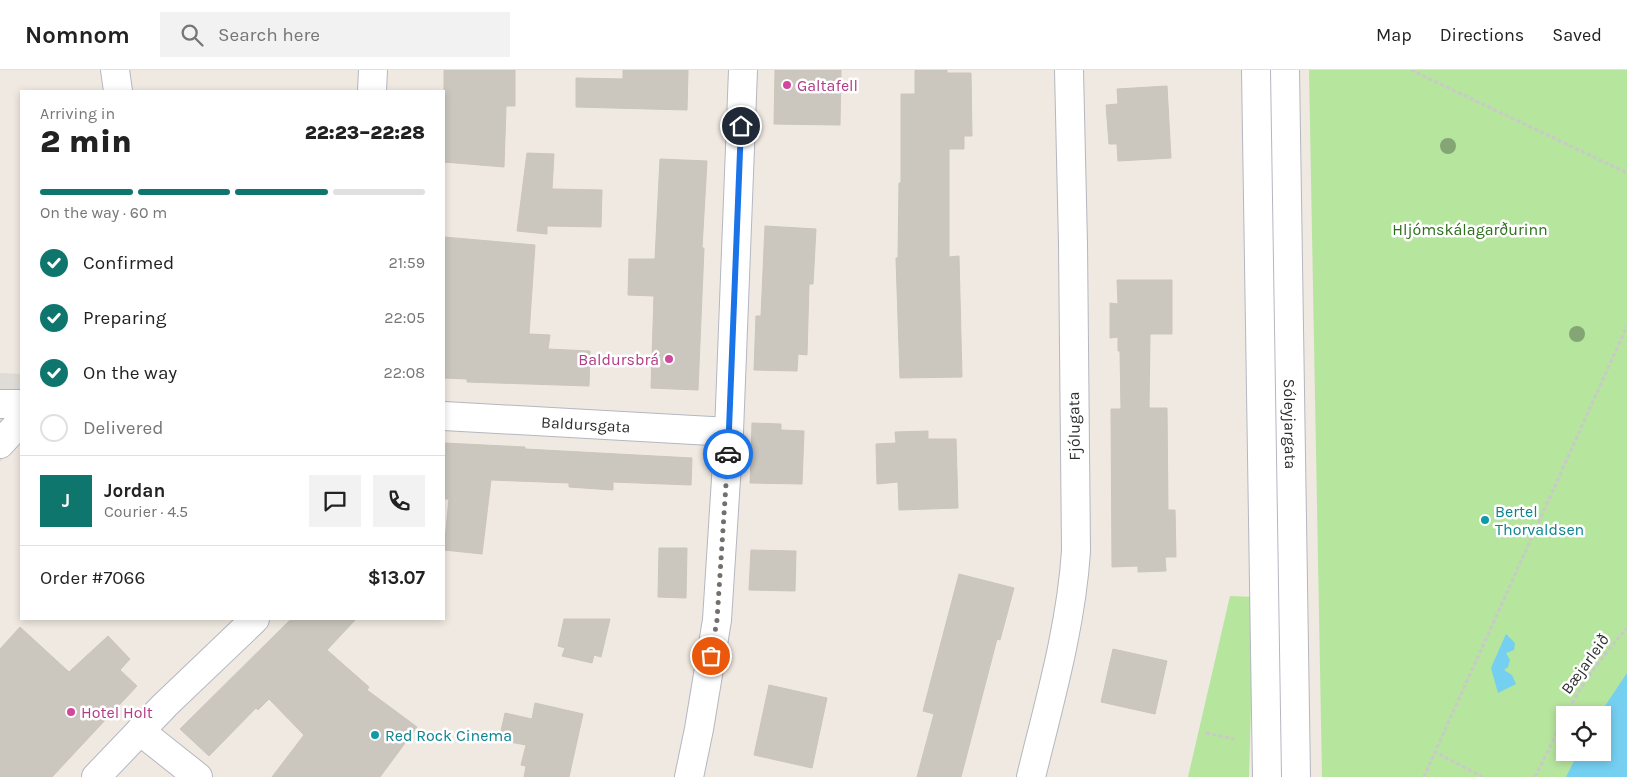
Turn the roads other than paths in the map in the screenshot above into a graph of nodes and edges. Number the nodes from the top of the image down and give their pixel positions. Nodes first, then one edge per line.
1 (116, 70) edge
2 (373, 70) edge
3 (743, 70) edge
4 (1069, 70) edge
5 (1256, 70) edge
6 (1285, 70) edge
7 (118, 90) edge
8 (372, 90) edge
9 (0, 404) edge
10 (20, 404) edge
11 (445, 416) edge
12 (20, 422) edge
13 (729, 432) junction
14 (0, 444) edge
15 (253, 620) edge
16 (140, 731) junction
17 (96, 777) edge
18 (198, 777) edge
19 (689, 777) edge
20 (1031, 777) edge
21 (1266, 777) edge
22 (1296, 777) edge

1 - 7 street
2 - 8 street
3 - 13 street
4 - 20 street, Fjólugata
5 - 21 street, Sóleyjargata
6 - 22 street, Sóleyjargata
9 - 10 street
11 - 13 street, Baldursgata
12 - 14 street
13 - 19 street
15 - 16 street
16 - 17 street
16 - 18 street

